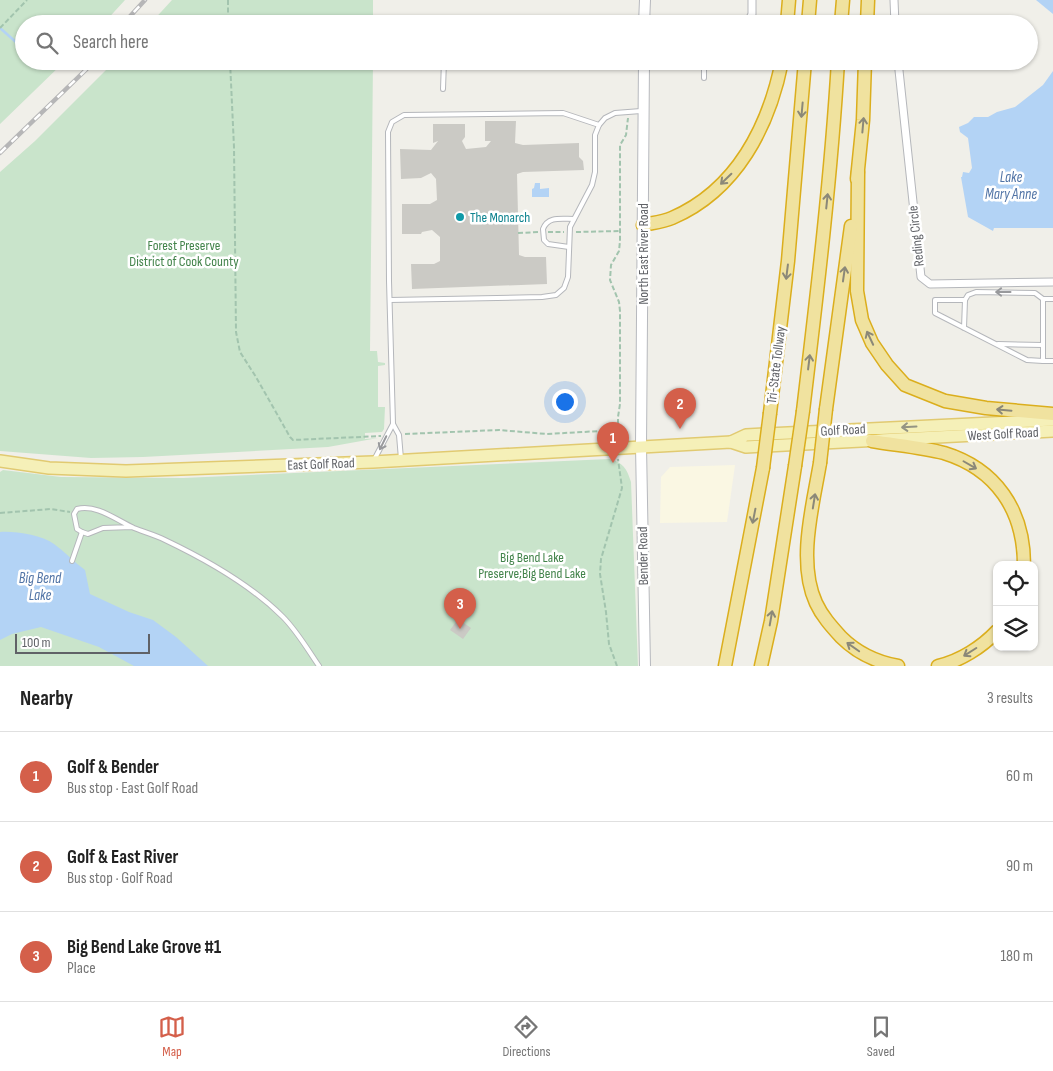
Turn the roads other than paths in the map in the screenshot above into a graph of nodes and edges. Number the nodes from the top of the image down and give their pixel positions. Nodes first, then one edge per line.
1 (644, 0) edge
2 (752, 0) edge
3 (788, 0) edge
4 (810, 0) edge
5 (842, 0) edge
6 (868, 0) edge
7 (894, 0) edge
8 (644, 15) edge
9 (751, 15) edge
10 (787, 15) edge
11 (809, 15) edge
12 (841, 15) edge
13 (867, 15) edge
14 (895, 15) edge
15 (444, 70) edge
16 (644, 70) edge
17 (704, 70) edge
18 (780, 70) edge
19 (805, 70) edge
20 (837, 70) edge
21 (865, 70) edge
22 (899, 70) edge
23 (704, 78) dead end
24 (443, 89) dead end
25 (644, 111) junction
26 (599, 125) junction
27 (858, 172) junction
28 (574, 219) junction
29 (643, 225) junction
30 (569, 247) junction
31 (1053, 282) edge
32 (390, 300) junction
33 (965, 300) junction
34 (1043, 300) junction
35 (1053, 300) edge
36 (964, 328) junction
37 (996, 344) junction
38 (1043, 345) junction
39 (1043, 361) junction
40 (1053, 361) edge
41 (1053, 414) edge
42 (1053, 420) edge
43 (393, 424) junction
44 (958, 424) joint
45 (1053, 431) edge
46 (953, 436) joint
47 (872, 441) junction
48 (731, 442) junction
49 (641, 446) junction
50 (401, 460) junction
51 (0, 461) edge
52 (373, 462) junction
53 (132, 527) junction
54 (82, 532) junction
55 (72, 561) dead end
56 (1024, 561) edge
57 (993, 635) edge
58 (319, 666) edge
59 (645, 666) edge
60 (725, 666) edge
61 (761, 666) edge
62 (898, 666) edge
63 (938, 666) edge

1 - 8 street
2 - 9 street
3 - 10 highway
4 - 11 highway
5 - 12 highway
6 - 13 highway
7 - 14 street
15 - 24 lane
16 - 25 street, North East River Road
17 - 23 lane
18 -> 29 highway
19 -> 60 highway, Tri-State Tollway, bridge
61 -> 20 highway, bridge
27 -> 21 highway
22 - 31 street, Reding Circle
25 - 26 lane
25 - 29 street, North East River Road
26 - 28 lane
26 - 32 lane
41 -> 27 highway
62 -> 27 highway, bridge
28 - 30 lane
28 - 30 lane
29 - 49 street, North East River Road
30 - 32 lane
32 - 43 lane
34 -> 33 lane
33 - 36 lane
33 - 36 lane
34 - 35 lane
34 - 38 lane
36 - 37 lane
37 - 38 lane
37 - 39 lane
38 - 39 lane
39 - 40 lane
42 - 44 main road, West Golf Road
43 - 50 lane
43 -> 52 lane
44 -> 48 main road, Golf Road
45 - 46 main road, West Golf Road
46 - 47 main road, Golf Road
47 - 48 main road, Golf Road
47 -> 56 highway
48 - 49 main road, Golf Road
49 - 50 main road, East Golf Road
49 - 59 street, Bender Road
50 - 52 main road, East Golf Road
51 - 52 main road, East Golf Road
53 - 54 lane
53 - 54 lane
53 - 58 lane
54 - 55 lane
57 -> 63 highway

